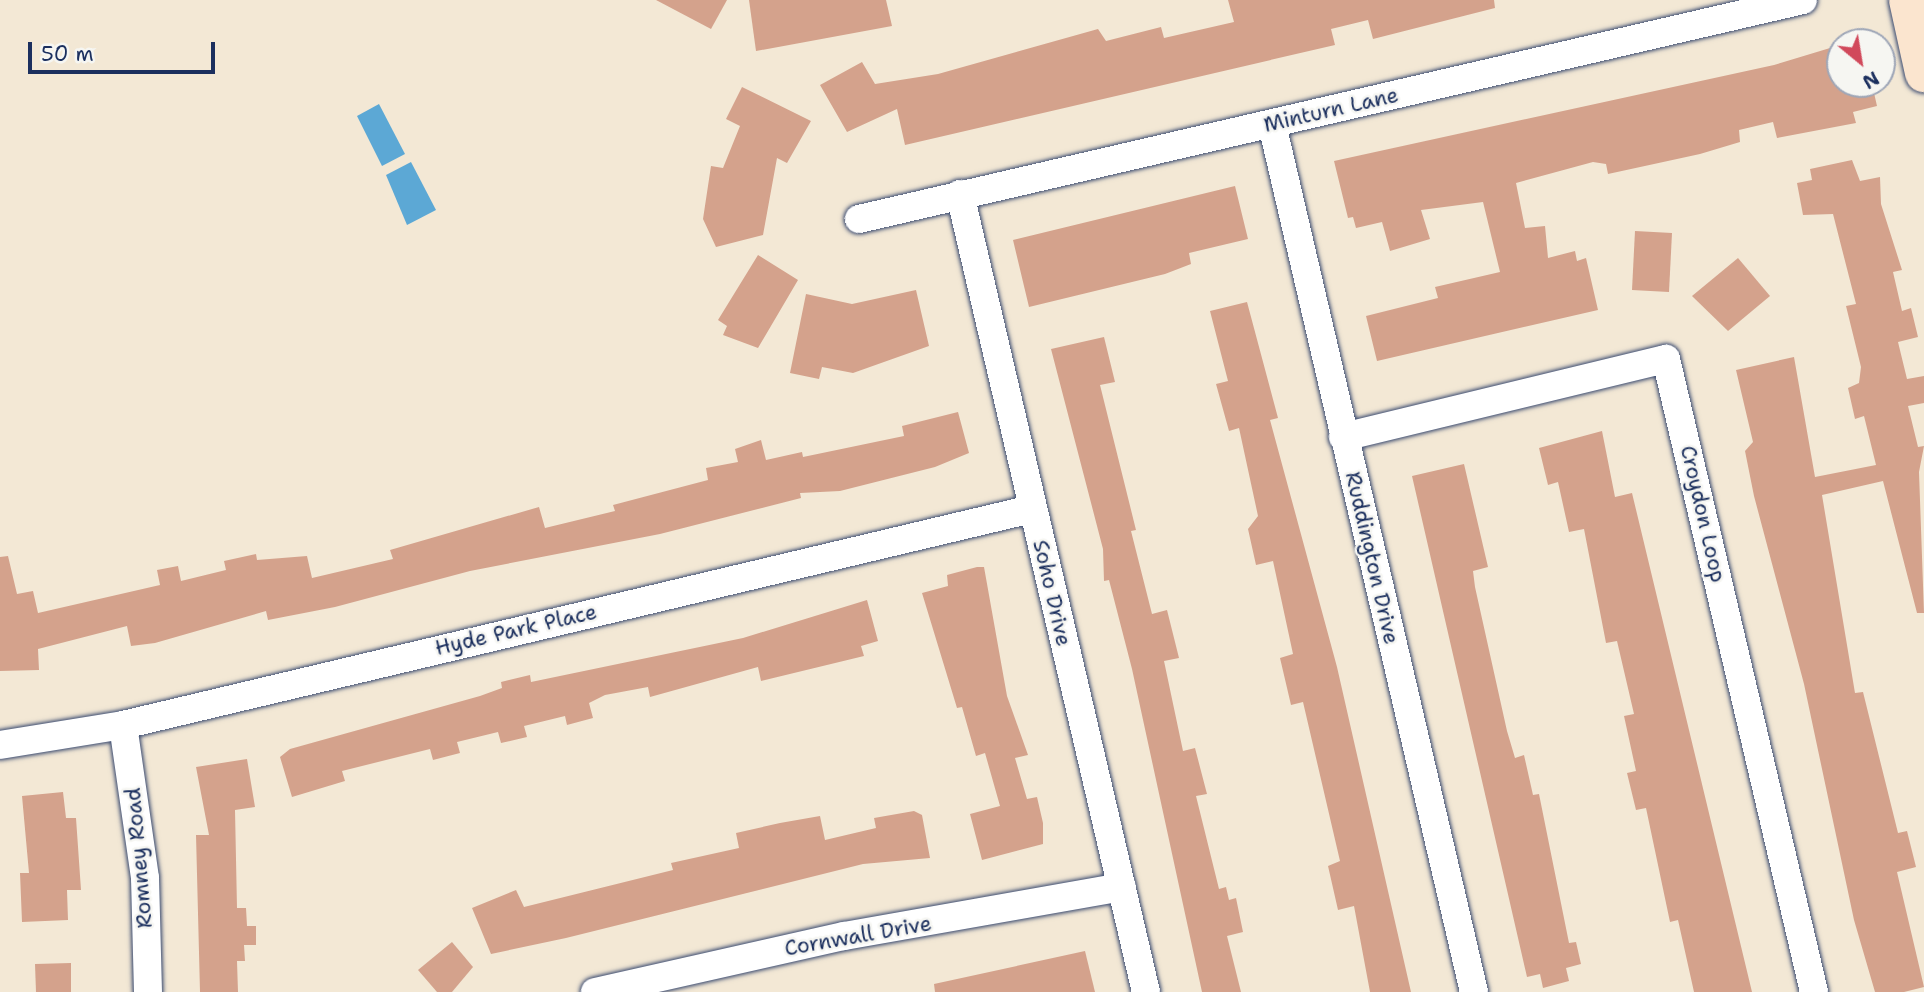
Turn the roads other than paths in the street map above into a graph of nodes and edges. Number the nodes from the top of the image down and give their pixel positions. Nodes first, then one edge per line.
1 (1803, 0) edge
2 (1908, 0) edge
3 (1924, 73) edge
4 (1272, 124) junction
5 (960, 194) junction
6 (859, 219) dead end
7 (1343, 437) junction
8 (1032, 509) junction
9 (123, 725) junction
10 (0, 746) edge
11 (1122, 887) junction
12 (148, 992) edge
13 (595, 992) edge
14 (1146, 992) edge
15 (1474, 992) edge
16 (1814, 992) edge

1 - 4 street, Minturn Lane
2 - 3 street
4 - 5 street, Minturn Lane
4 - 7 street, Ruddington Drive
5 - 6 street, Minturn Lane
5 - 8 street, Soho Drive
7 - 15 street, Ruddington Drive
7 - 16 street, Croydon Loop
8 - 9 street, Hyde Park Place
8 - 11 street, Soho Drive
9 - 10 street, Hyde Park Place
9 - 12 street, Romney Road
11 - 13 street, Cornwall Drive
11 - 14 street, Soho Drive

